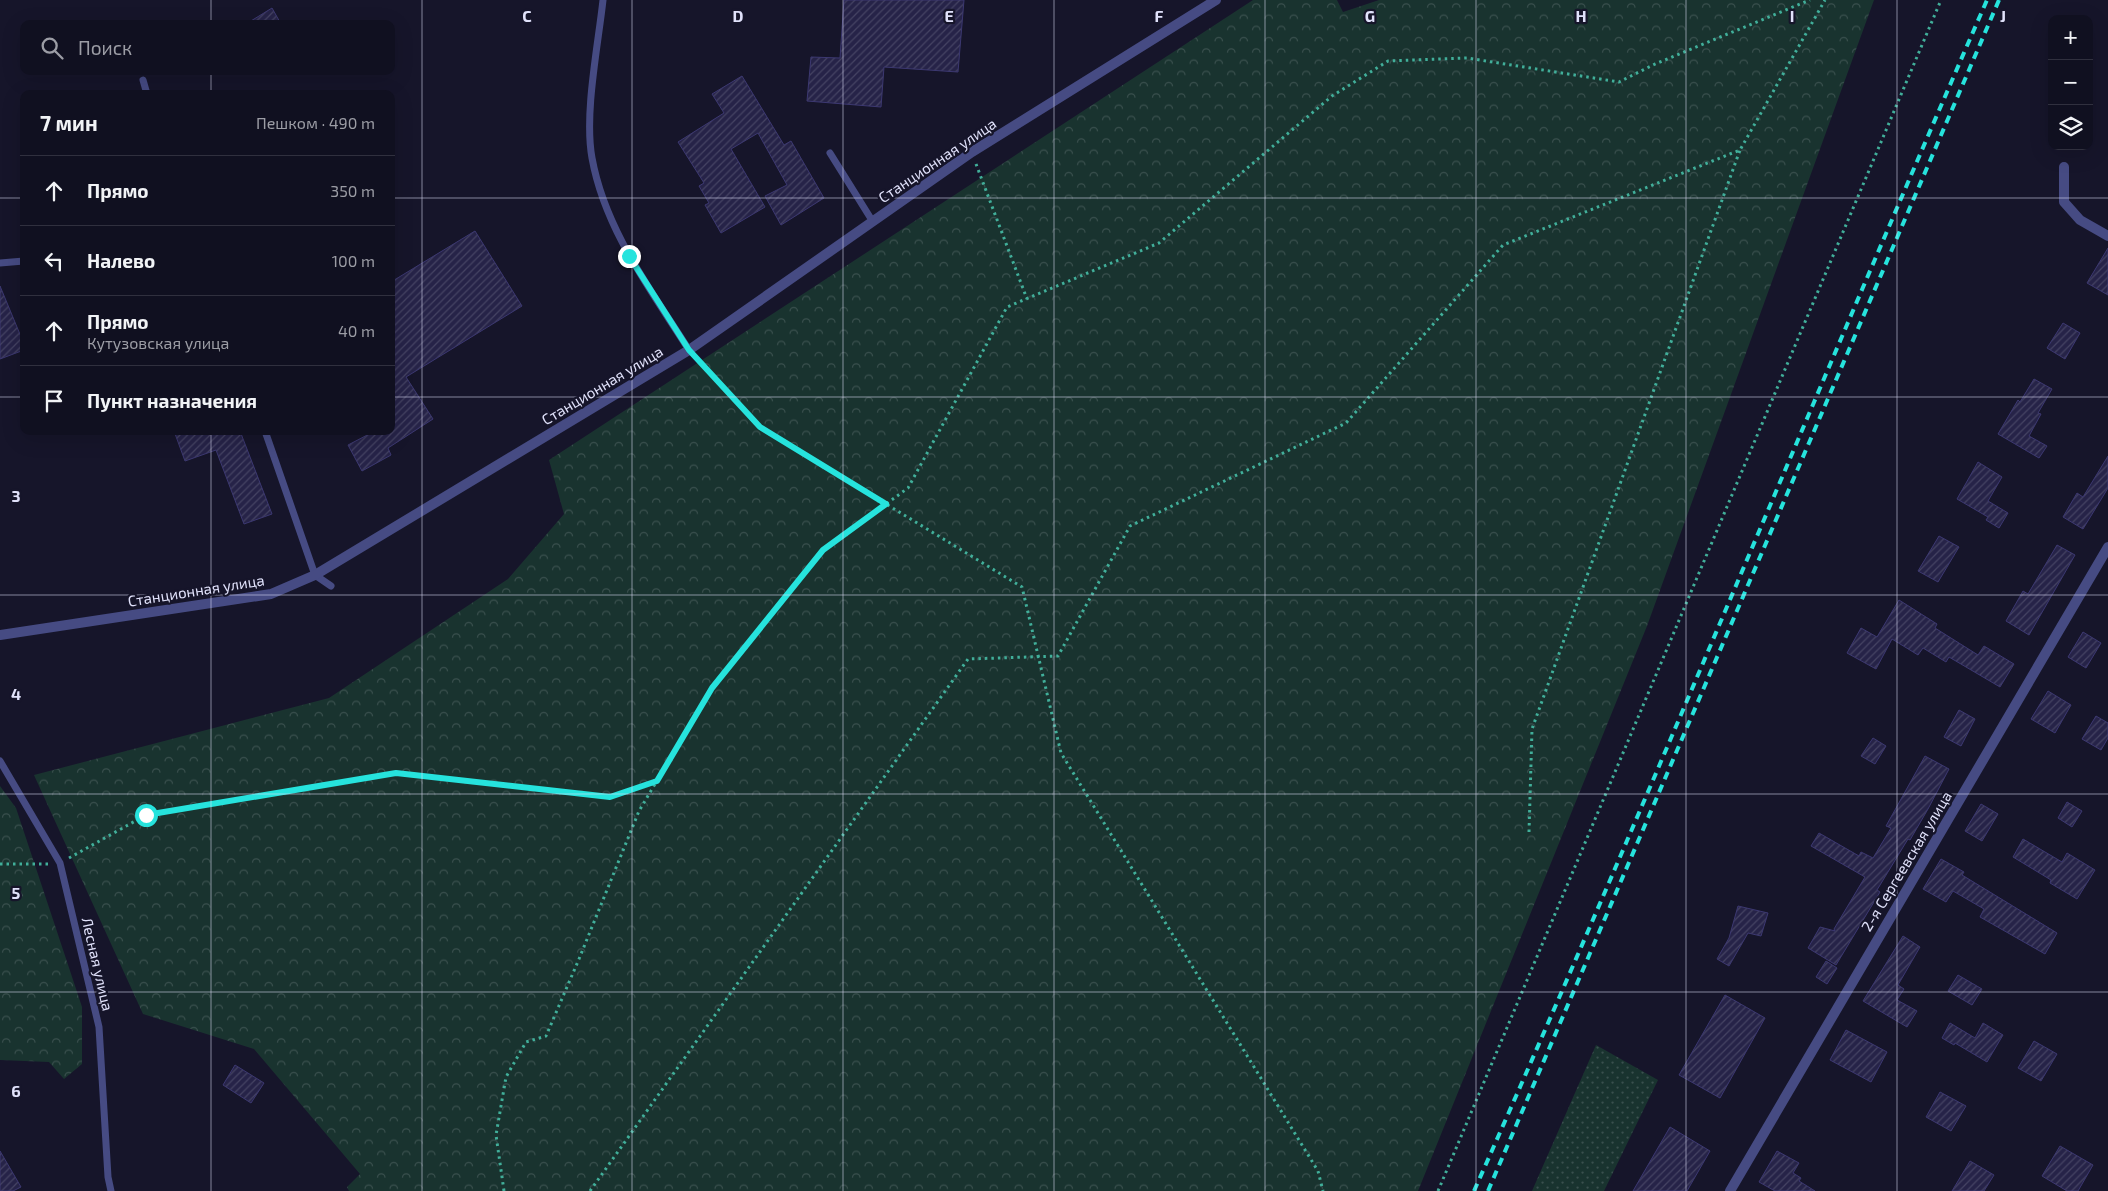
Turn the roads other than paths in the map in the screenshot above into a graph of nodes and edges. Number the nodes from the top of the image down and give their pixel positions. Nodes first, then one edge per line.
1 (603, 0) edge
2 (1216, 0) edge
3 (142, 80) dead end
4 (146, 90) edge
5 (830, 153) dead end
6 (2064, 167) dead end
7 (873, 222) junction
8 (2108, 236) edge
9 (20, 261) edge
10 (0, 263) edge
11 (689, 350) junction
12 (265, 435) edge
13 (2108, 547) edge
14 (315, 575) junction
15 (331, 586) dead end
16 (0, 635) edge
17 (0, 761) edge
18 (111, 1191) edge
19 (1730, 1191) edge

1 - 11 lane
2 - 7 street, Станционная улица
3 - 4 lane
5 - 7 lane
6 - 8 street
7 - 11 street, Станционная улица
9 - 10 lane
11 - 14 street, Станционная улица
12 - 14 lane
13 - 19 street, 2-я Сергеевская улица
14 - 15 lane
14 - 16 street, Станционная улица
17 - 18 lane, Лесная улица

